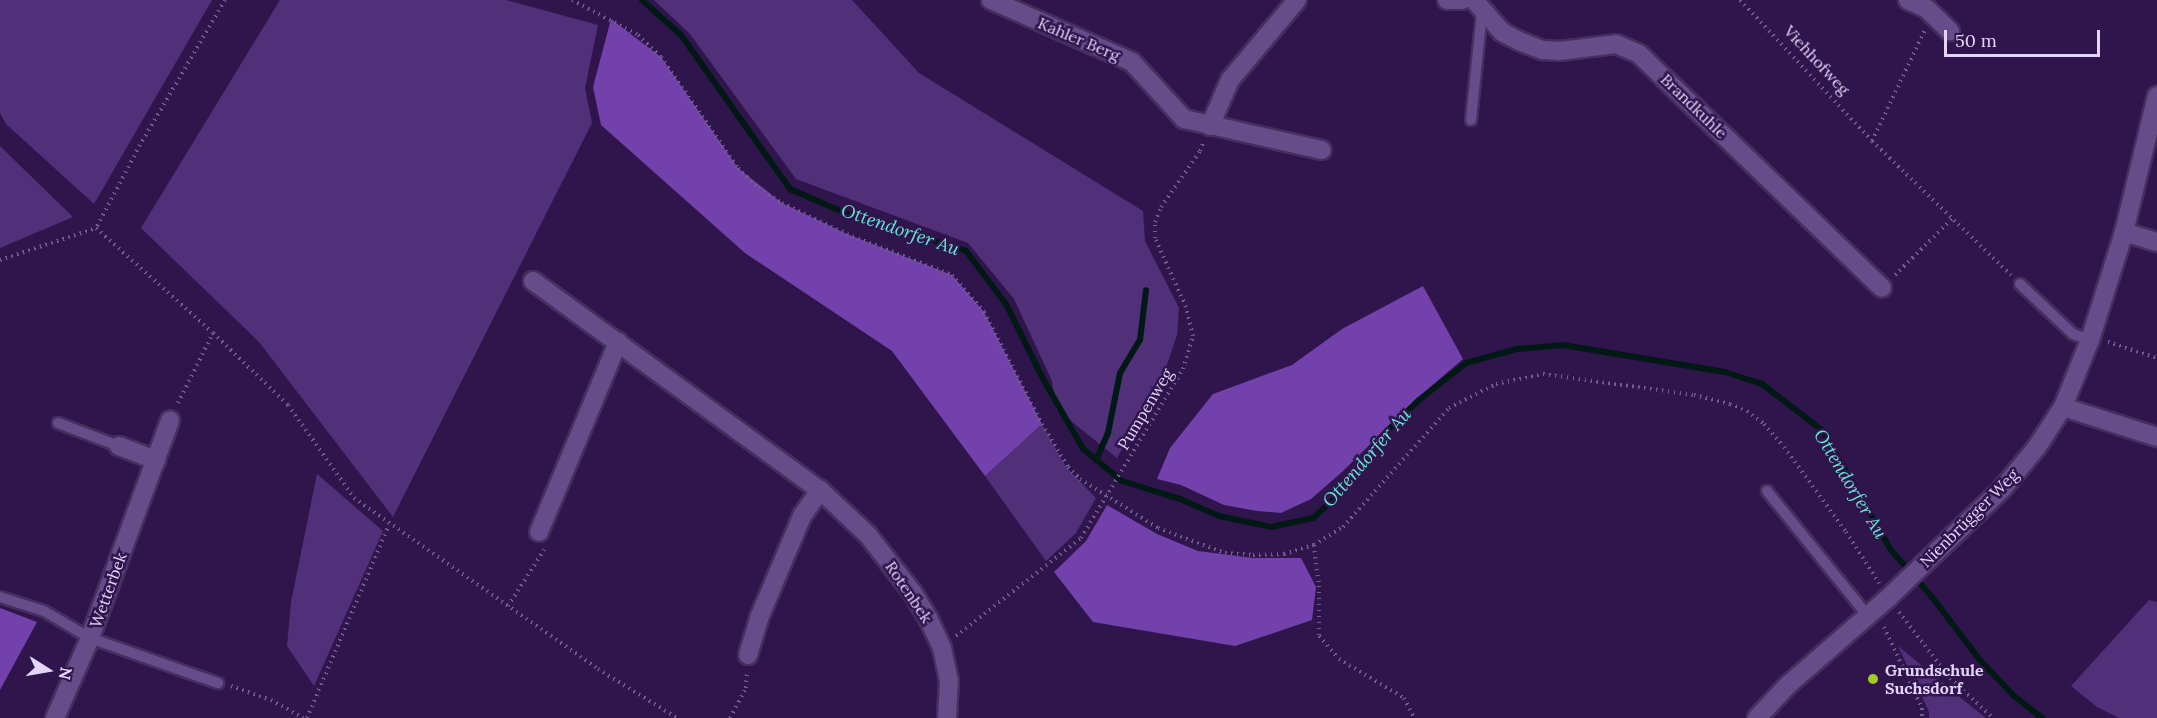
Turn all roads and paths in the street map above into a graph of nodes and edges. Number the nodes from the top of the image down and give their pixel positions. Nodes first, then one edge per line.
1 (225, 0) edge
2 (572, 0) edge
3 (1297, 0) edge
4 (1447, 0) edge
5 (1462, 0) edge
6 (1740, 0) edge
7 (1908, 0) edge
8 (992, 1) edge
9 (1478, 6) edge
10 (1927, 9) junction
11 (1950, 31) dead end
12 (2157, 96) edge
13 (1471, 120) dead end
14 (1210, 126) junction
15 (1872, 141) junction
16 (1322, 150) dead end
17 (1952, 219) junction
18 (96, 228) junction
19 (2124, 232) junction
20 (2157, 242) edge
21 (0, 260) edge
22 (533, 281) dead end
23 (2020, 284) joint
24 (1882, 288) joint
25 (213, 333) junction
26 (2090, 340) junction
27 (618, 342) junction
28 (2157, 358) edge
29 (2063, 407) junction
30 (170, 420) joint
31 (58, 423) dead end
32 (2157, 437) edge
33 (118, 446) joint
34 (156, 460) junction
35 (820, 490) junction
36 (1767, 491) dead end
37 (1105, 496) junction
38 (389, 525) junction
39 (539, 532) joint
40 (1314, 545) junction
41 (0, 597) edge
42 (1888, 598) junction
43 (508, 606) junction
44 (1871, 614) junction
45 (90, 638) junction
46 (942, 648) junction
47 (748, 655) joint
48 (218, 683) joint
49 (55, 718) edge
50 (303, 718) edge
51 (307, 718) edge
52 (677, 718) edge
53 (730, 718) edge
54 (947, 718) edge
55 (1414, 718) edge
56 (1757, 718) edge
57 (1922, 718) edge
58 (1993, 718) edge

1 - 18 path
2 - 37 path
3 - 14 street
4 - 5 street
6 - 15 path, Viehhofweg
7 - 10 street
8 - 14 street, Kahler Berg
9 - 13 lane
9 - 24 street, Brandkuhle
10 - 11 street
10 - 15 path
12 - 19 street, Nienbrügger Weg
14 - 16 street, Kahler Berg
14 - 37 path, Pumpenweg
15 - 17 path, Viehhofweg
17 - 23 path, Viehhofweg
17 - 24 path
18 - 21 path
18 - 25 path
19 - 20 street
19 - 26 street, Nienbrügger Weg
22 - 27 street, Rotenbek
23 - 26 lane
25 - 30 path
25 - 38 path
26 - 28 path
26 - 29 street, Nienbrügger Weg
27 - 35 street, Rotenbek
27 - 39 street
29 - 32 street
29 - 42 street, Nienbrügger Weg
30 - 34 street, Wetterbek
31 - 33 lane
33 - 34 street
34 - 45 street, Wetterbek
35 - 46 street, Rotenbek
35 - 47 street
36 - 44 lane
37 - 40 path
37 - 46 path, Pumpenweg
38 - 43 path
38 - 51 path
39 - 43 path
40 - 42 path
40 - 55 path
41 - 45 lane
42 - 44 street, Nienbrügger Weg
42 - 58 path
43 - 52 path
44 - 56 street, Nienbrügger Weg
44 - 57 path
45 - 48 lane
45 - 49 street, Wetterbek
46 - 54 street, Rotenbek
47 - 53 path
48 - 50 path

